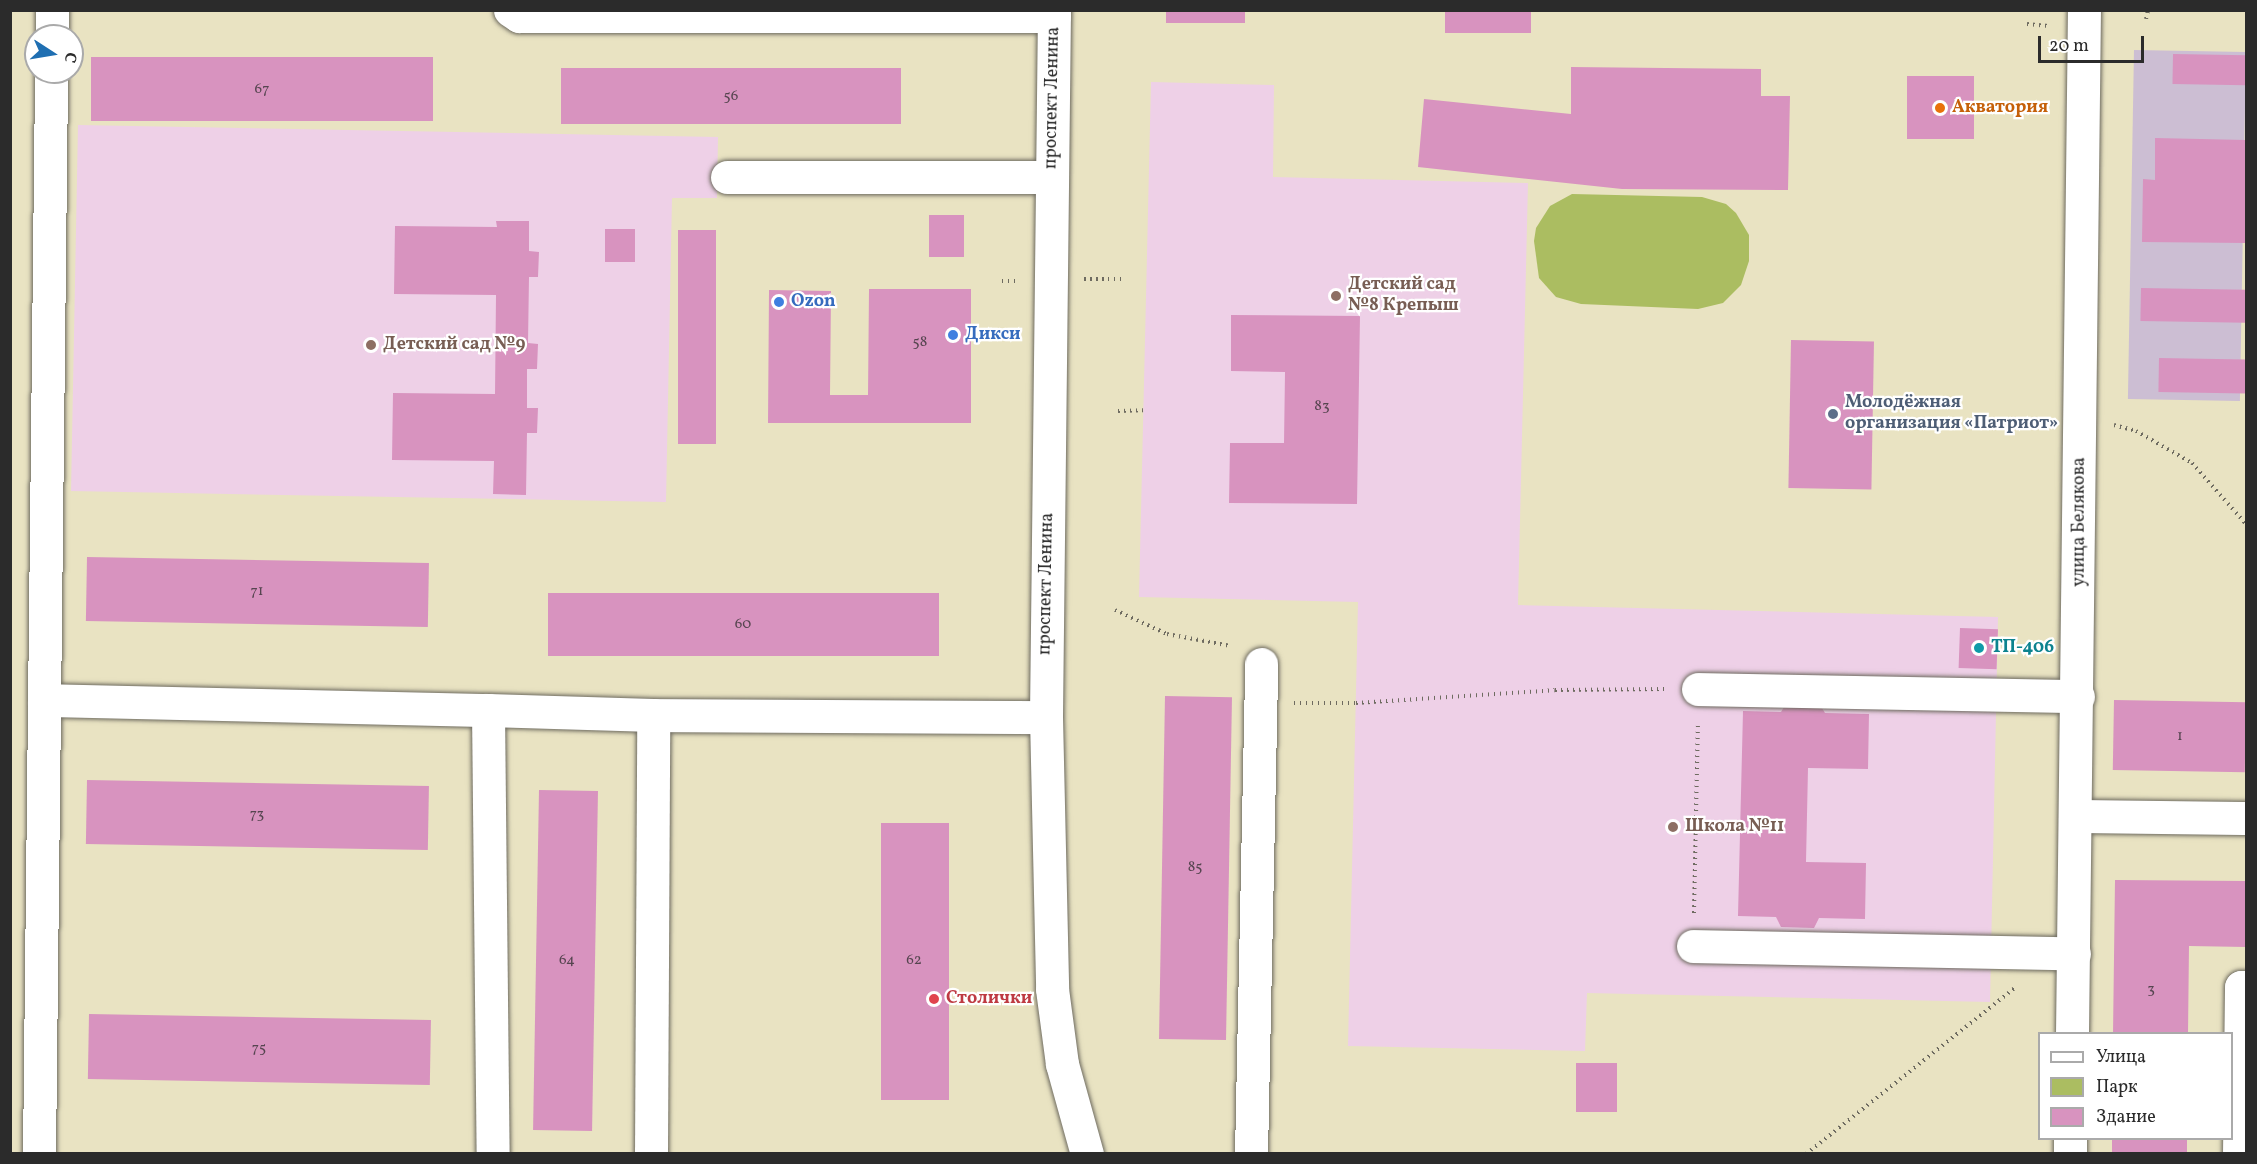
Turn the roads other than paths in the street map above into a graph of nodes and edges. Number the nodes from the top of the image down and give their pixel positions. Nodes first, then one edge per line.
1 (510, 10) edge
2 (2084, 10) edge
3 (658, 13) edge
4 (1054, 13) edge
5 (51, 84) edge
6 (728, 177) dead end
7 (1052, 177) junction
8 (1261, 664) road end
9 (1698, 689) road end
10 (2078, 696) junction
11 (44, 700) junction
12 (488, 710) junction
13 (653, 716) junction
14 (1046, 717) junction
15 (2075, 816) junction
16 (2247, 818) edge
17 (1693, 945) road end
18 (2073, 953) junction
19 (2247, 987) edge
20 (2072, 1032) edge
21 (39, 1154) edge
22 (493, 1154) edge
23 (651, 1154) edge
24 (1087, 1154) edge
25 (1251, 1154) edge
26 (2239, 1154) edge

1 - 3 street
2 - 10 street, улица Белякова
3 - 4 street
4 - 7 street, проспект Ленина
5 - 11 street
6 - 7 street
7 - 14 street, проспект Ленина
8 - 25 street
9 - 10 street
10 - 15 street, улица Белякова
11 - 12 street
11 - 21 street
12 - 13 street
12 - 22 street
13 - 14 street
13 - 23 street
14 - 24 street, проспект Ленина
15 - 16 street
15 - 18 street, улица Белякова
17 - 18 street
18 - 20 street, улица Белякова
19 - 26 street

